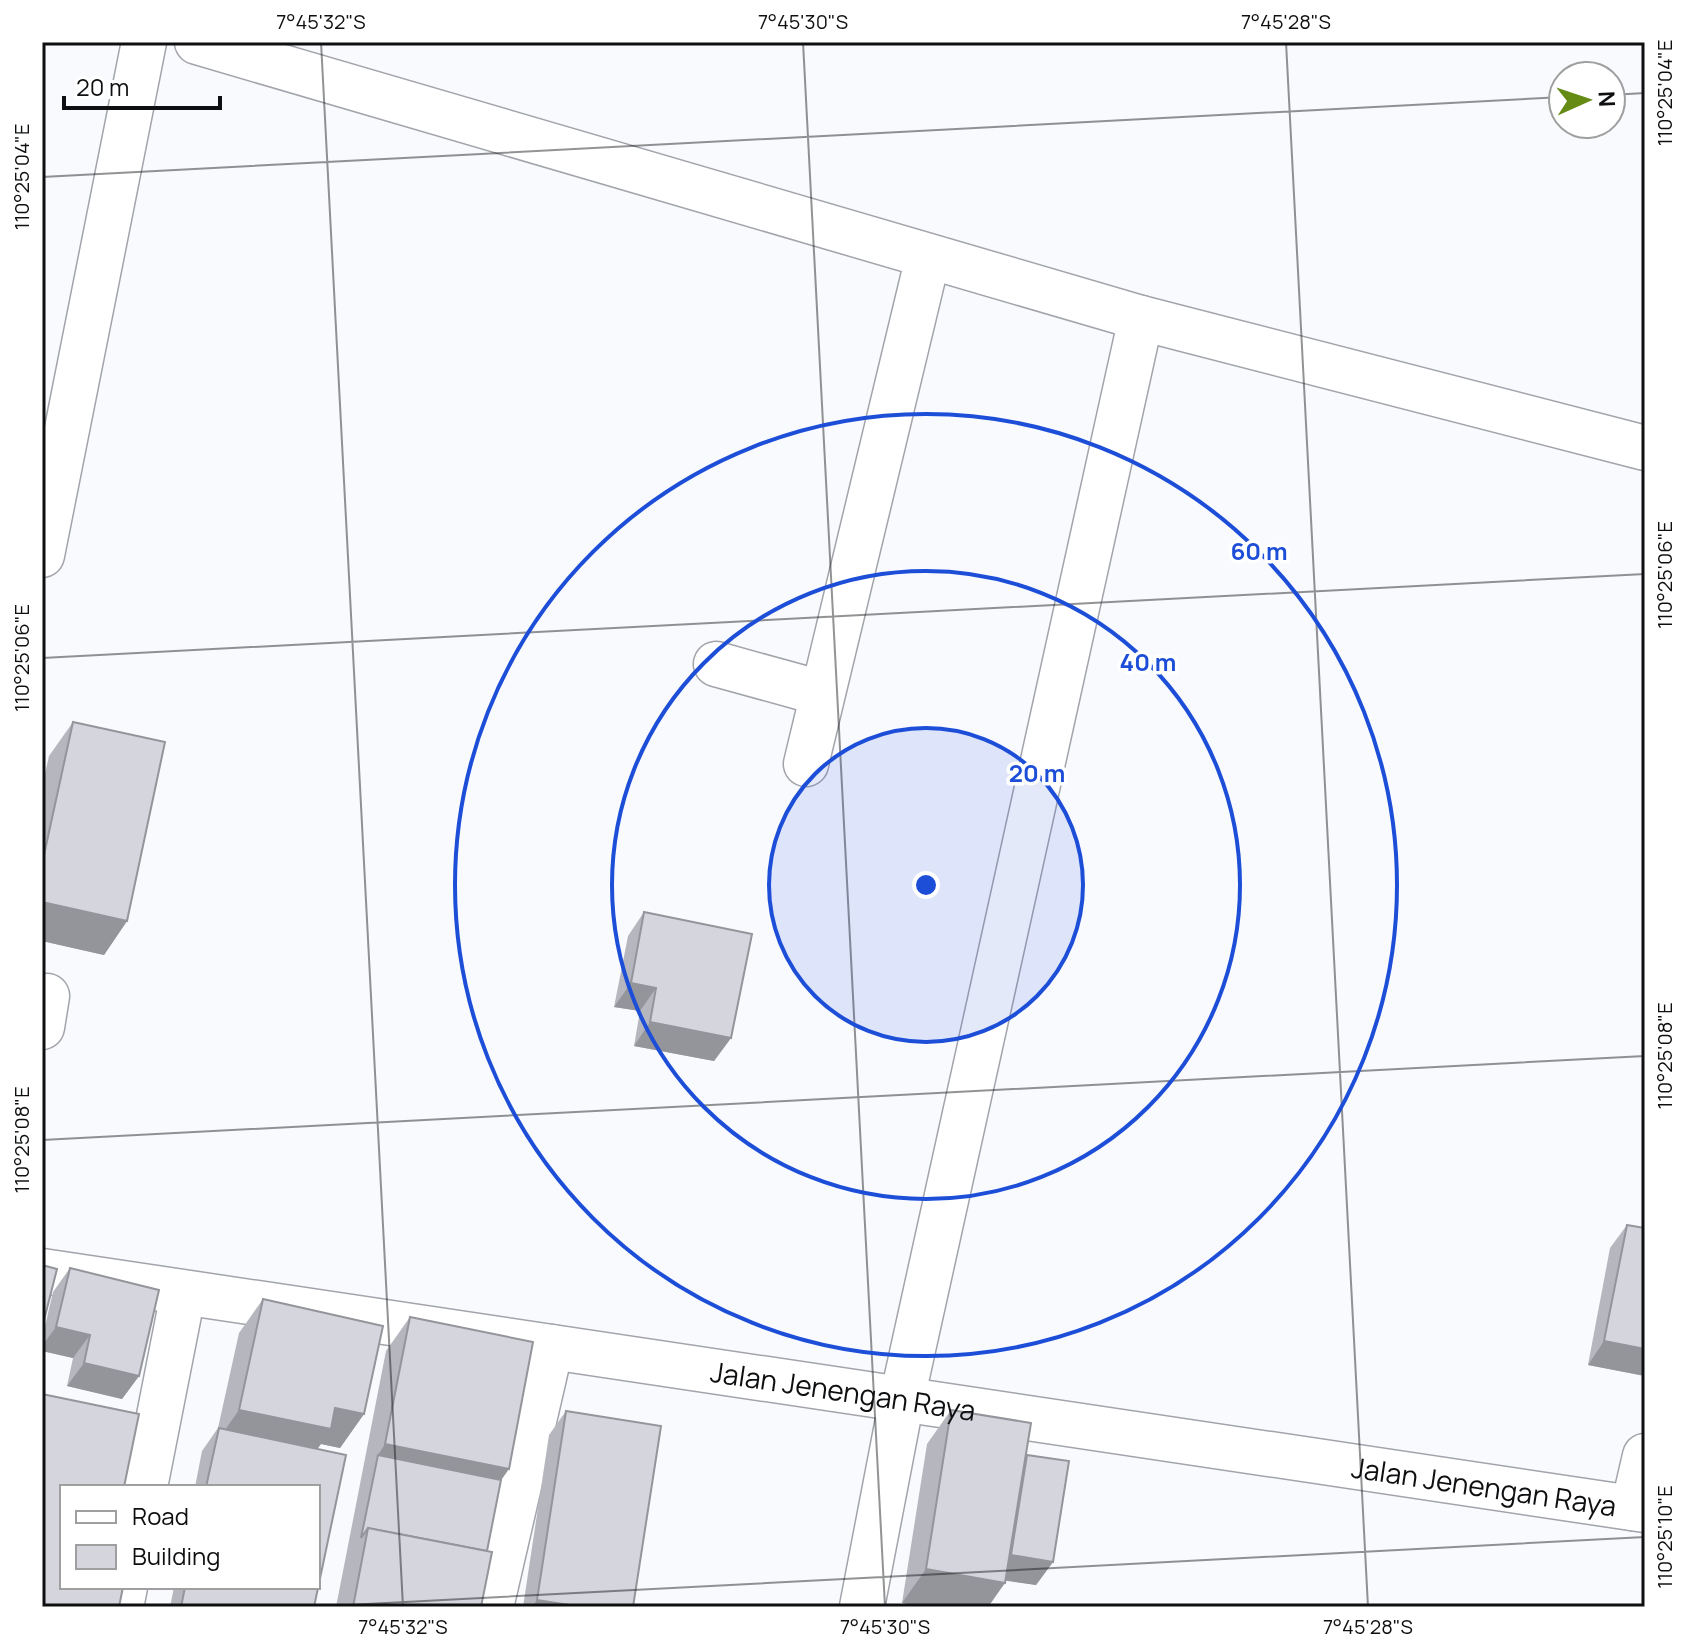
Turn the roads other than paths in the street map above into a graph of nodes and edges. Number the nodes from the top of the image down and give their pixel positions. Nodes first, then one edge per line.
1 (144, 42) edge
2 (197, 42) edge
3 (263, 52) edge
4 (928, 257) junction
5 (1141, 318) junction
6 (1645, 448) edge
7 (42, 555) edge
8 (716, 664) dead end
9 (821, 693) junction
10 (806, 764) dead end
11 (42, 1271) edge
12 (183, 1294) junction
13 (551, 1347) junction
14 (902, 1399) junction
15 (1645, 1456) edge
16 (145, 1485) edge
17 (1639, 1509) edge
18 (491, 1607) edge
19 (862, 1607) edge

1 - 7 street
2 - 3 street
3 - 4 street
4 - 5 street
4 - 9 street
5 - 6 street
5 - 14 street
8 - 9 street
9 - 10 street
11 - 12 street, Jalan Jenengan Raya
12 - 13 street, Jalan Jenengan Raya
12 - 16 street
13 - 14 street, Jalan Jenengan Raya
13 - 18 street
14 - 17 street, Jalan Jenengan Raya
14 - 19 street
15 - 17 street

